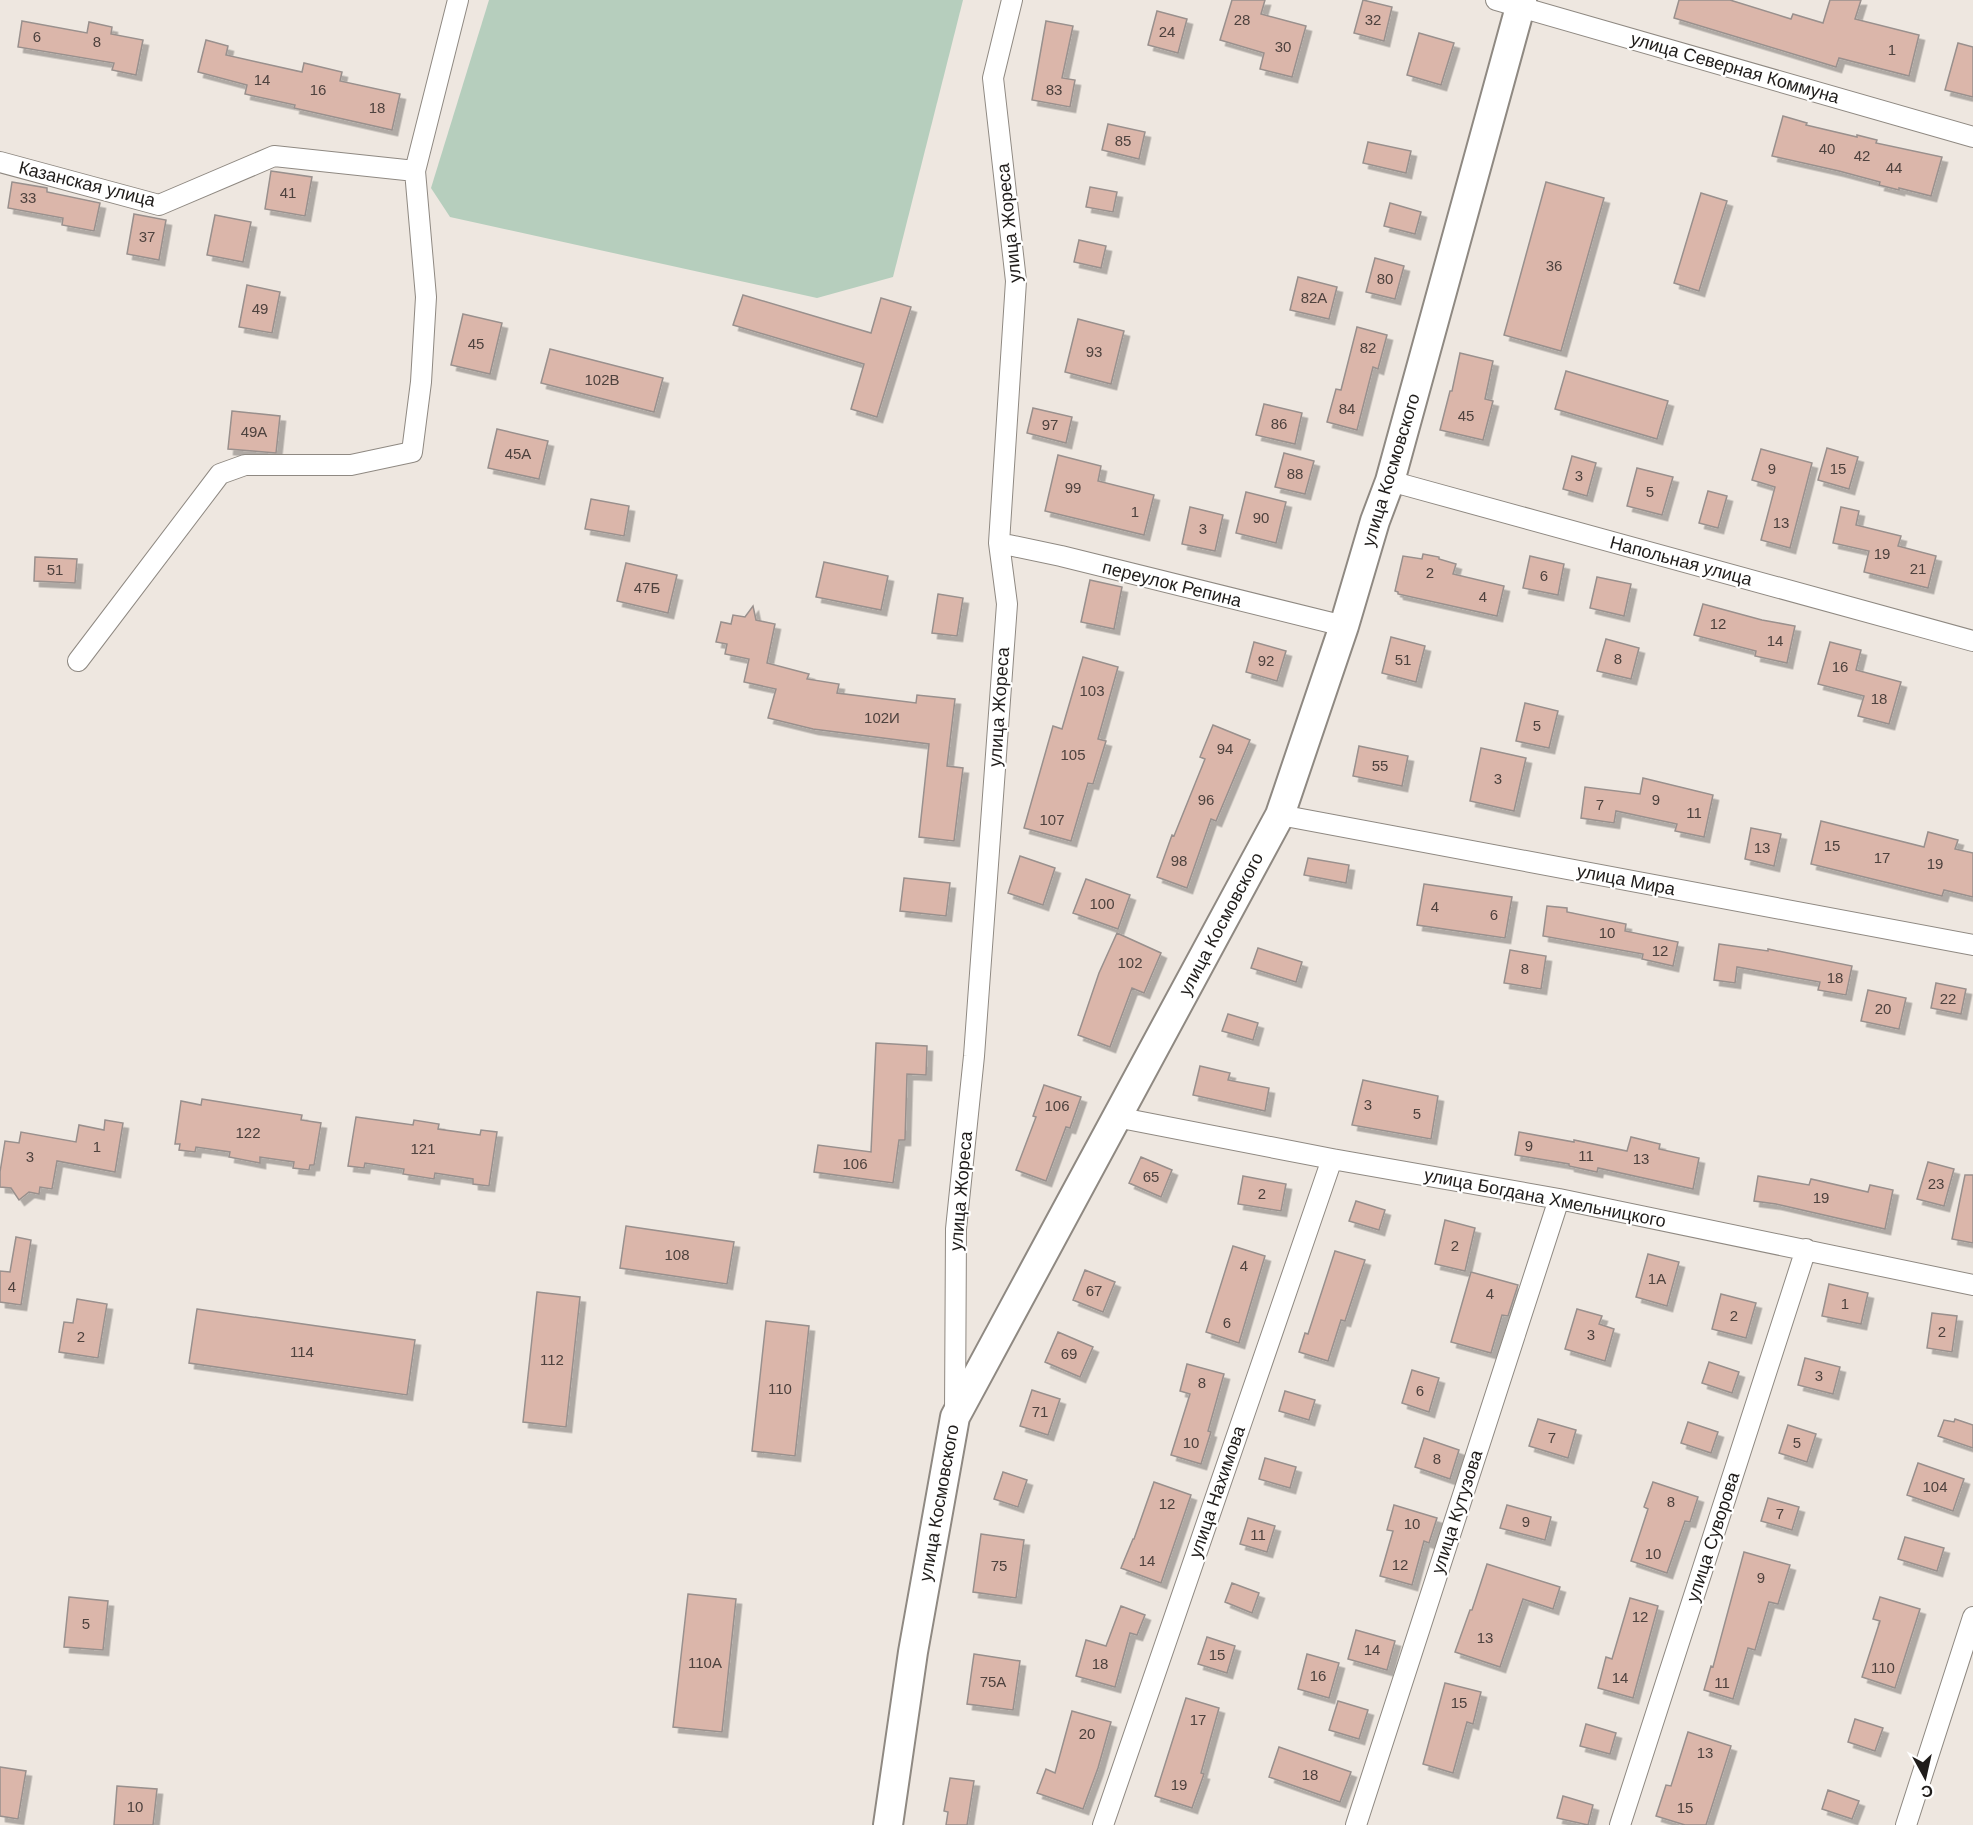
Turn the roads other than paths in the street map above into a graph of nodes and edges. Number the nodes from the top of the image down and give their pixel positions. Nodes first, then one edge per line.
1 (458, 0) edge
2 (1011, 0) edge
3 (1513, 2) edge
4 (1973, 137) edge
5 (0, 162) edge
6 (415, 171) junction
7 (1390, 481) junction
8 (999, 543) junction
9 (1344, 627) junction
10 (1973, 641) edge
11 (78, 661) dead end
12 (1280, 815) junction
13 (1973, 945) edge
14 (1116, 1117) junction
15 (1332, 1159) junction
16 (1559, 1199) junction
17 (1806, 1249) junction
18 (1973, 1285) edge
19 (955, 1417) junction
20 (1973, 1617) edge
21 (888, 1825) edge
22 (1103, 1825) edge
23 (1356, 1825) edge
24 (1620, 1825) edge
25 (1906, 1825) edge

1 - 6 street
2 - 8 street, улица Жореса
3 - 4 street, улица Северная Коммуна
3 - 7 main road, улица Космовского
5 - 6 street, Казанская улица
6 - 11 street
7 - 9 main road, улица Космовского
7 - 10 street, Напольная улица
8 - 9 street, переулок Репина
8 - 19 street, улица Жореса
9 - 12 main road, улица Космовского
12 - 13 street, улица Мира
12 - 14 main road, улица Космовского
14 - 15 street, улица Богдана Хмельницкого
14 - 19 main road, улица Космовского
15 - 16 street, улица Богдана Хмельницкого
15 - 22 street, улица Нахимова
16 - 17 street, улица Богдана Хмельницкого
16 - 23 street, улица Кутузова
17 - 18 street, улица Богдана Хмельницкого
17 - 24 street, улица Суворова
19 - 21 main road, улица Космовского
20 - 25 street

